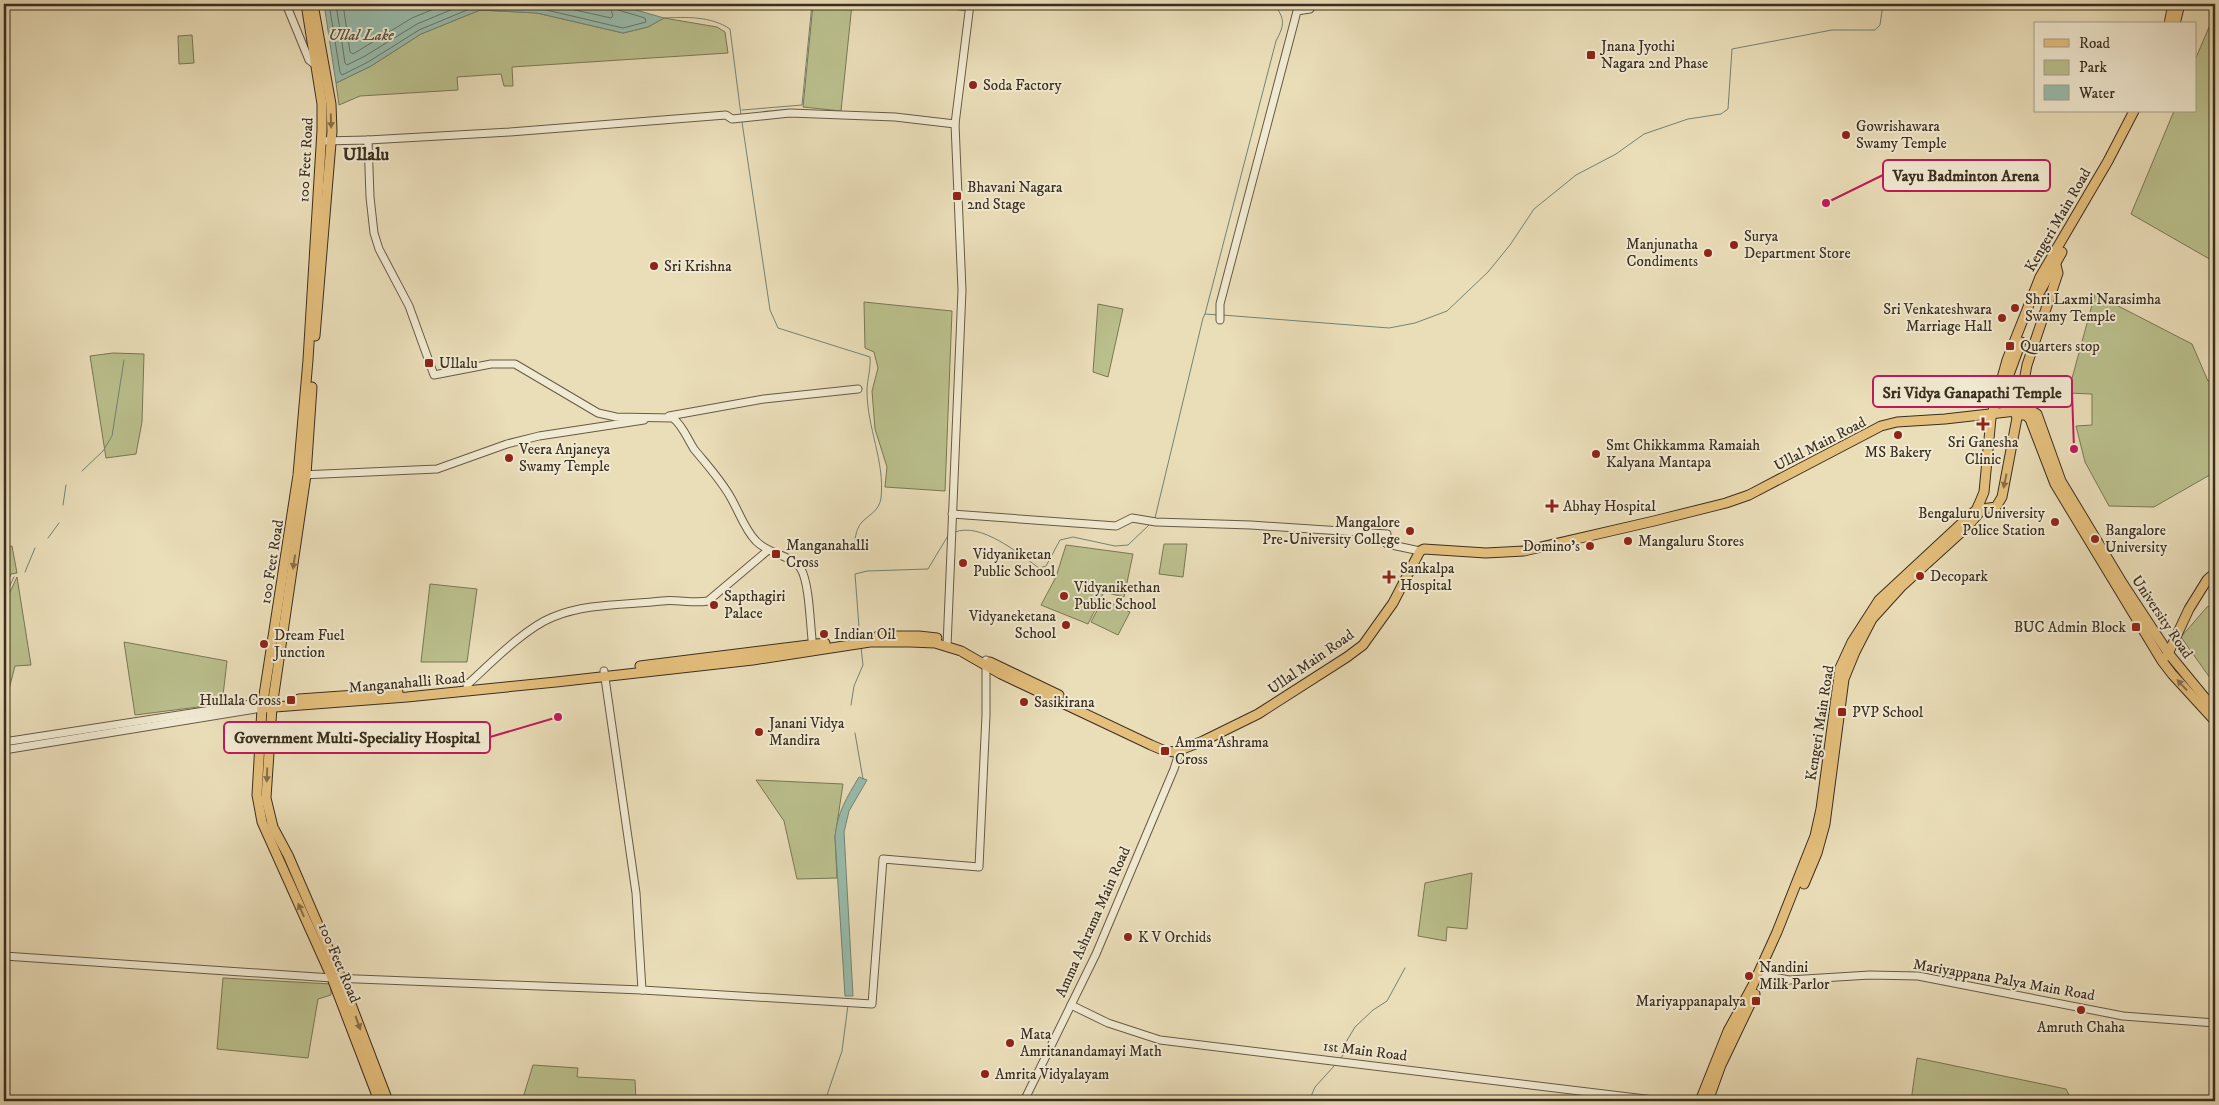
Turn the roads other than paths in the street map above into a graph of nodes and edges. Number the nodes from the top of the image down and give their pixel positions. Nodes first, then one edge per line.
1 (286, 4) edge
2 (306, 4) edge
3 (313, 4) edge
4 (944, 4) edge
5 (1312, 4) edge
6 (2174, 4) edge
7 (2180, 4) edge
8 (970, 6) edge
9 (2169, 22) edge
10 (2176, 22) edge
11 (320, 67) junction
12 (2133, 112) edge
13 (2139, 112) edge
14 (955, 124) junction
15 (368, 140) junction
16 (326, 141) junction
17 (2053, 263) junction
18 (1220, 316) dead end
19 (858, 389) dead end
20 (2018, 413) junction
21 (1995, 416) junction
22 (668, 417) junction
23 (302, 475) junction
24 (1980, 508) junction
25 (952, 514) junction
26 (767, 551) junction
27 (1420, 551) junction
28 (2215, 573) edge
29 (947, 643) junction
30 (813, 648) junction
31 (2166, 657) junction
32 (985, 662) junction
33 (605, 673) junction
34 (468, 688) junction
35 (267, 705) junction
36 (2215, 710) edge
37 (2215, 721) edge
38 (4, 742) edge
39 (4, 750) edge
40 (1180, 750) junction
41 (4, 956) edge
42 (1761, 975) junction
43 (337, 978) junction
44 (642, 990) junction
45 (1071, 1004) junction
46 (2215, 1022) edge
47 (379, 1101) edge
48 (388, 1101) edge
49 (1024, 1101) edge
50 (1662, 1101) edge
51 (1700, 1101) edge
52 (1708, 1101) edge

1 - 11 street
2 - 11 main road, 100 Feet Road
3 - 11 main road, 100 Feet Road
4 - 8 street
5 - 18 street
6 - 9 main road
7 - 10 main road
8 - 14 street
11 - 16 main road, 100 Feet Road
12 - 17 main road, Kengeri Main Road
13 - 17 main road, Kengeri Main Road
14 - 15 street
14 - 25 street
15 - 16 street
15 - 22 street
16 - 23 main road, 100 Feet Road
17 - 20 main road
17 - 21 main road, Kengeri Main Road
19 - 22 street
20 - 21 main road
20 -> 24 main road
20 - 31 main road, University Road
21 - 24 main road, Kengeri Main Road
21 - 27 main road, Ullal Main Road
22 - 23 street
22 - 26 street
23 - 35 main road, 100 Feet Road
24 - 42 main road, Kengeri Main Road
25 - 27 street
25 - 29 street
26 - 30 street
26 - 34 street
27 - 40 main road, Ullal Main Road
28 - 31 main road
29 - 30 main road, Manganahalli Road
29 - 32 main road
30 - 33 main road, Manganahalli Road
31 - 36 main road, University Road
37 -> 31 main road, University Road
32 - 40 main road
32 - 44 street
33 - 34 main road, Manganahalli Road
33 - 44 street
34 - 35 main road, Manganahalli Road
35 - 38 street, Manganahalli Road
35 - 39 street, Manganahalli Road
35 - 43 main road, 100 Feet Road
40 - 45 street, Amma Ashrama Main Road
41 - 43 street
42 - 46 street, Mariyappana Palya Main Road
42 - 51 main road, Kengeri Main Road
42 - 52 main road, Kengeri Main Road
43 - 44 street
43 - 47 main road, 100 Feet Road
43 -> 48 main road, 100 Feet Road
45 - 49 street, Amma Ashrama Main Road
45 - 50 street, 1st Main Road

